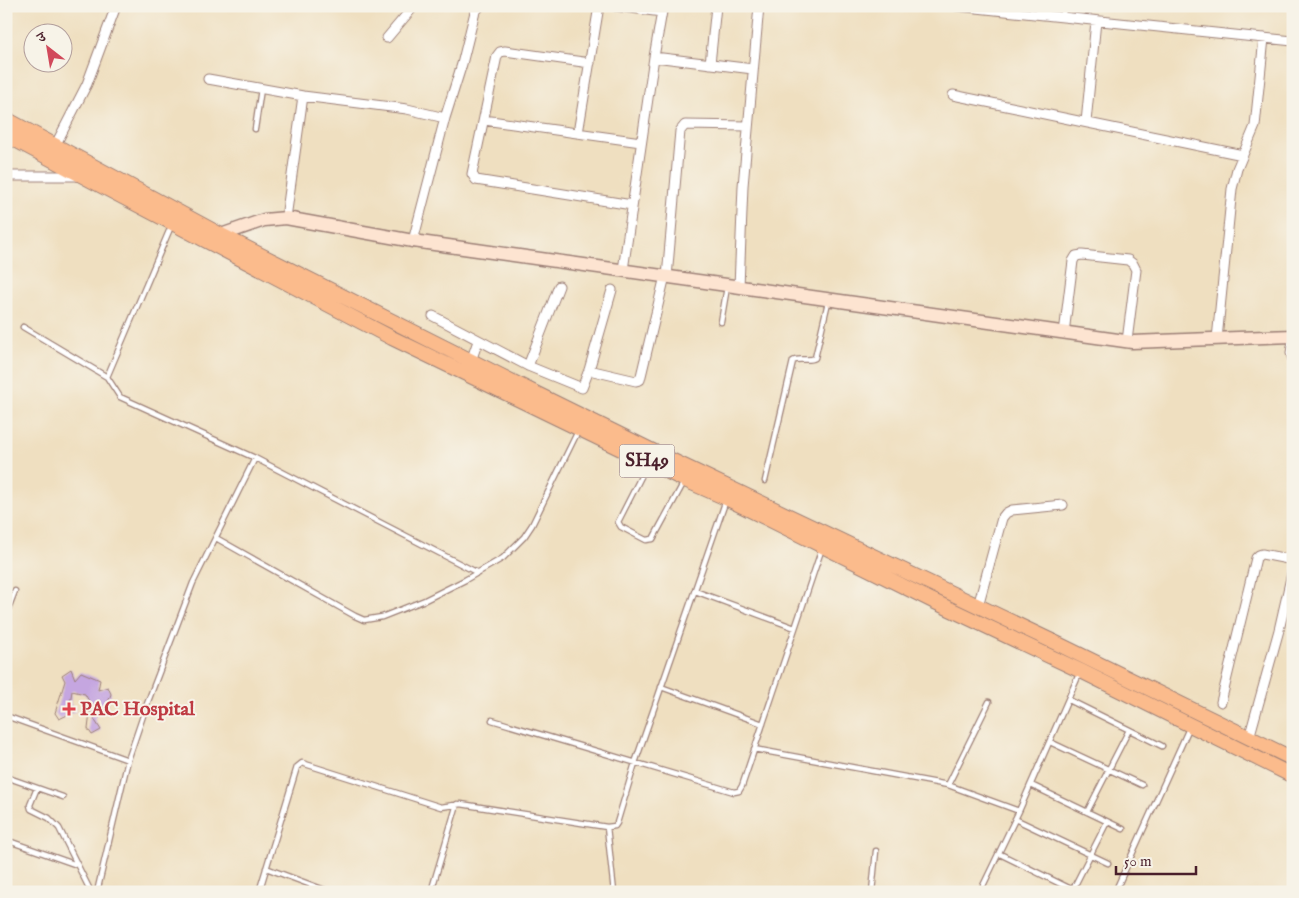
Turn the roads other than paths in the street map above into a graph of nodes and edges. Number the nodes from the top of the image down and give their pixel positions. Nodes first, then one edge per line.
1 (116, 6) edge
2 (414, 6) edge
3 (599, 6) edge
4 (615, 6) edge
5 (716, 6) edge
6 (759, 6) edge
7 (957, 6) edge
8 (1065, 6) edge
9 (474, 8) edge
10 (662, 9) edge
11 (1061, 18) junction
12 (1096, 21) junction
13 (387, 38) dead end
14 (1264, 38) junction
15 (1293, 40) edge
16 (654, 57) junction
17 (590, 63) junction
18 (710, 64) junction
19 (753, 69) junction
20 (208, 79) dead end
21 (261, 88) junction
22 (953, 95) dead end
23 (303, 96) junction
24 (445, 118) junction
25 (484, 120) junction
26 (1086, 122) junction
27 (7, 126) edge
28 (748, 126) junction
29 (255, 129) dead end
30 (578, 133) junction
31 (641, 142) junction
32 (55, 146) junction
33 (1243, 155) junction
34 (6, 176) edge
35 (82, 176) junction
36 (632, 205) junction
37 (286, 218) junction
38 (173, 223) junction
39 (221, 235) junction
40 (413, 240) junction
41 (623, 270) junction
42 (666, 276) junction
43 (558, 286) dead end
44 (733, 286) junction
45 (612, 290) dead end
46 (829, 299) junction
47 (433, 316) dead end
48 (721, 322) dead end
49 (23, 327) dead end
50 (1064, 332) junction
51 (1293, 336) edge
52 (1217, 339) junction
53 (478, 341) junction
54 (1293, 341) edge
55 (1127, 342) junction
56 (1293, 360) edge
57 (471, 361) junction
58 (528, 366) junction
59 (590, 370) junction
60 (107, 377) junction
61 (579, 428) junction
62 (255, 458) junction
63 (649, 462) junction
64 (685, 480) junction
65 (765, 481) dead end
66 (726, 498) junction
67 (1062, 505) dead end
68 (216, 538) junction
69 (823, 546) junction
70 (1293, 560) edge
71 (1293, 569) edge
72 (478, 573) junction
73 (15, 591) dead end
74 (695, 591) junction
75 (978, 606) junction
76 (6, 614) edge
77 (795, 628) junction
78 (1081, 670) junction
79 (661, 687) junction
80 (1069, 700) junction
81 (988, 702) dead end
82 (1221, 702) dead end
83 (6, 716) edge
84 (492, 720) dead end
85 (762, 724) junction
86 (1191, 725) junction
87 (1129, 730) junction
88 (1248, 738) junction
89 (1050, 742) junction
90 (1162, 746) dead end
91 (754, 749) junction
92 (1293, 759) edge
93 (128, 760) junction
94 (634, 762) junction
95 (1109, 769) junction
96 (1293, 776) edge
97 (6, 777) edge
98 (1031, 784) junction
99 (1142, 784) dead end
100 (948, 785) junction
101 (37, 788) junction
102 (63, 797) dead end
103 (457, 804) junction
104 (1019, 811) junction
105 (1087, 812) junction
106 (1015, 819) junction
107 (1107, 822) junction
108 (606, 827) junction
109 (1123, 829) dead end
110 (6, 840) edge
111 (876, 851) dead end
112 (1000, 854) junction
113 (1090, 855) junction
114 (1108, 864) dead end
115 (77, 865) junction
116 (266, 868) junction
117 (1073, 891) edge
118 (91, 892) edge
119 (97, 892) edge
120 (260, 892) edge
121 (330, 892) edge
122 (431, 892) edge
123 (614, 892) edge
124 (872, 892) edge
125 (980, 892) edge
126 (1115, 892) edge

1 - 32 street
2 - 13 street
3 - 17 street
4 - 10 street
5 - 18 street
6 - 19 street
7 - 11 street
8 - 11 lane
9 - 24 street
10 - 16 street
11 - 12 street
12 - 14 street
12 - 26 street
14 - 15 street
14 - 33 street
16 - 18 street
16 - 31 street
17 - 25 street
17 - 30 street
18 - 19 street
19 - 28 street
20 - 21 street
21 - 23 street
21 - 29 lane
22 - 26 street
23 - 24 street
23 - 37 street
24 - 40 street
25 - 30 street
25 - 36 street
26 - 33 street
27 - 32 main road, SH49
27 - 35 main road, SH49
28 - 42 street
28 - 44 street
30 - 31 street
31 - 36 street
32 - 39 main road, SH49
33 - 52 street
34 - 35 street
35 - 38 main road, SH49
36 - 41 street
37 - 39 street
37 - 40 street
38 - 60 lane
38 - 61 main road, SH49
39 - 57 main road, SH49
40 - 41 street
41 - 42 street
42 - 44 street
42 - 59 street
43 - 58 street
44 - 46 street
44 - 48 lane
45 - 59 street
46 - 50 street
46 - 65 lane
47 - 53 street
49 - 60 lane
50 - 55 street
50 - 55 street
51 - 52 street
52 - 55 street
53 - 57 street
53 - 58 street
54 - 56 street
57 - 75 main road, SH49
58 - 59 street
60 - 62 lane
61 - 63 main road, SH49
61 - 72 lane
62 - 68 lane
62 - 72 lane
63 - 64 main road, SH49
63 - 64 lane
64 - 66 main road, SH49
66 - 69 main road, SH49
66 - 74 lane
67 - 75 street
68 - 72 lane
68 - 93 lane
69 - 77 lane
69 - 78 main road, SH49
70 - 82 street
71 - 88 street
73 - 76 lane
74 - 77 lane
74 - 79 lane
75 - 88 main road, SH49
77 - 85 lane
78 - 80 lane
78 - 86 main road, SH49
79 - 85 lane
79 - 94 lane
80 - 87 lane
80 - 89 lane
81 - 100 lane
83 - 93 lane
84 - 94 lane
85 - 91 lane
86 - 96 main road, SH49
86 - 126 lane
87 - 90 lane
87 - 95 lane
88 - 92 main road, SH49
89 - 95 lane
89 - 98 lane
91 - 94 lane
91 - 100 lane
93 - 119 lane
94 - 108 lane
95 - 99 lane
95 - 105 lane
97 - 101 lane
98 - 104 lane
98 - 105 lane
100 - 104 lane
101 - 102 lane
101 - 115 lane
103 - 108 lane
103 - 116 lane
103 - 122 lane
104 - 106 lane
105 - 107 lane
106 - 112 lane
106 - 113 lane
107 - 109 lane
107 - 113 lane
108 - 123 lane
110 - 115 lane
111 - 124 lane
112 - 117 lane
112 - 125 lane
113 - 114 lane
113 - 117 lane
115 - 118 lane
116 - 120 lane
116 - 121 lane

